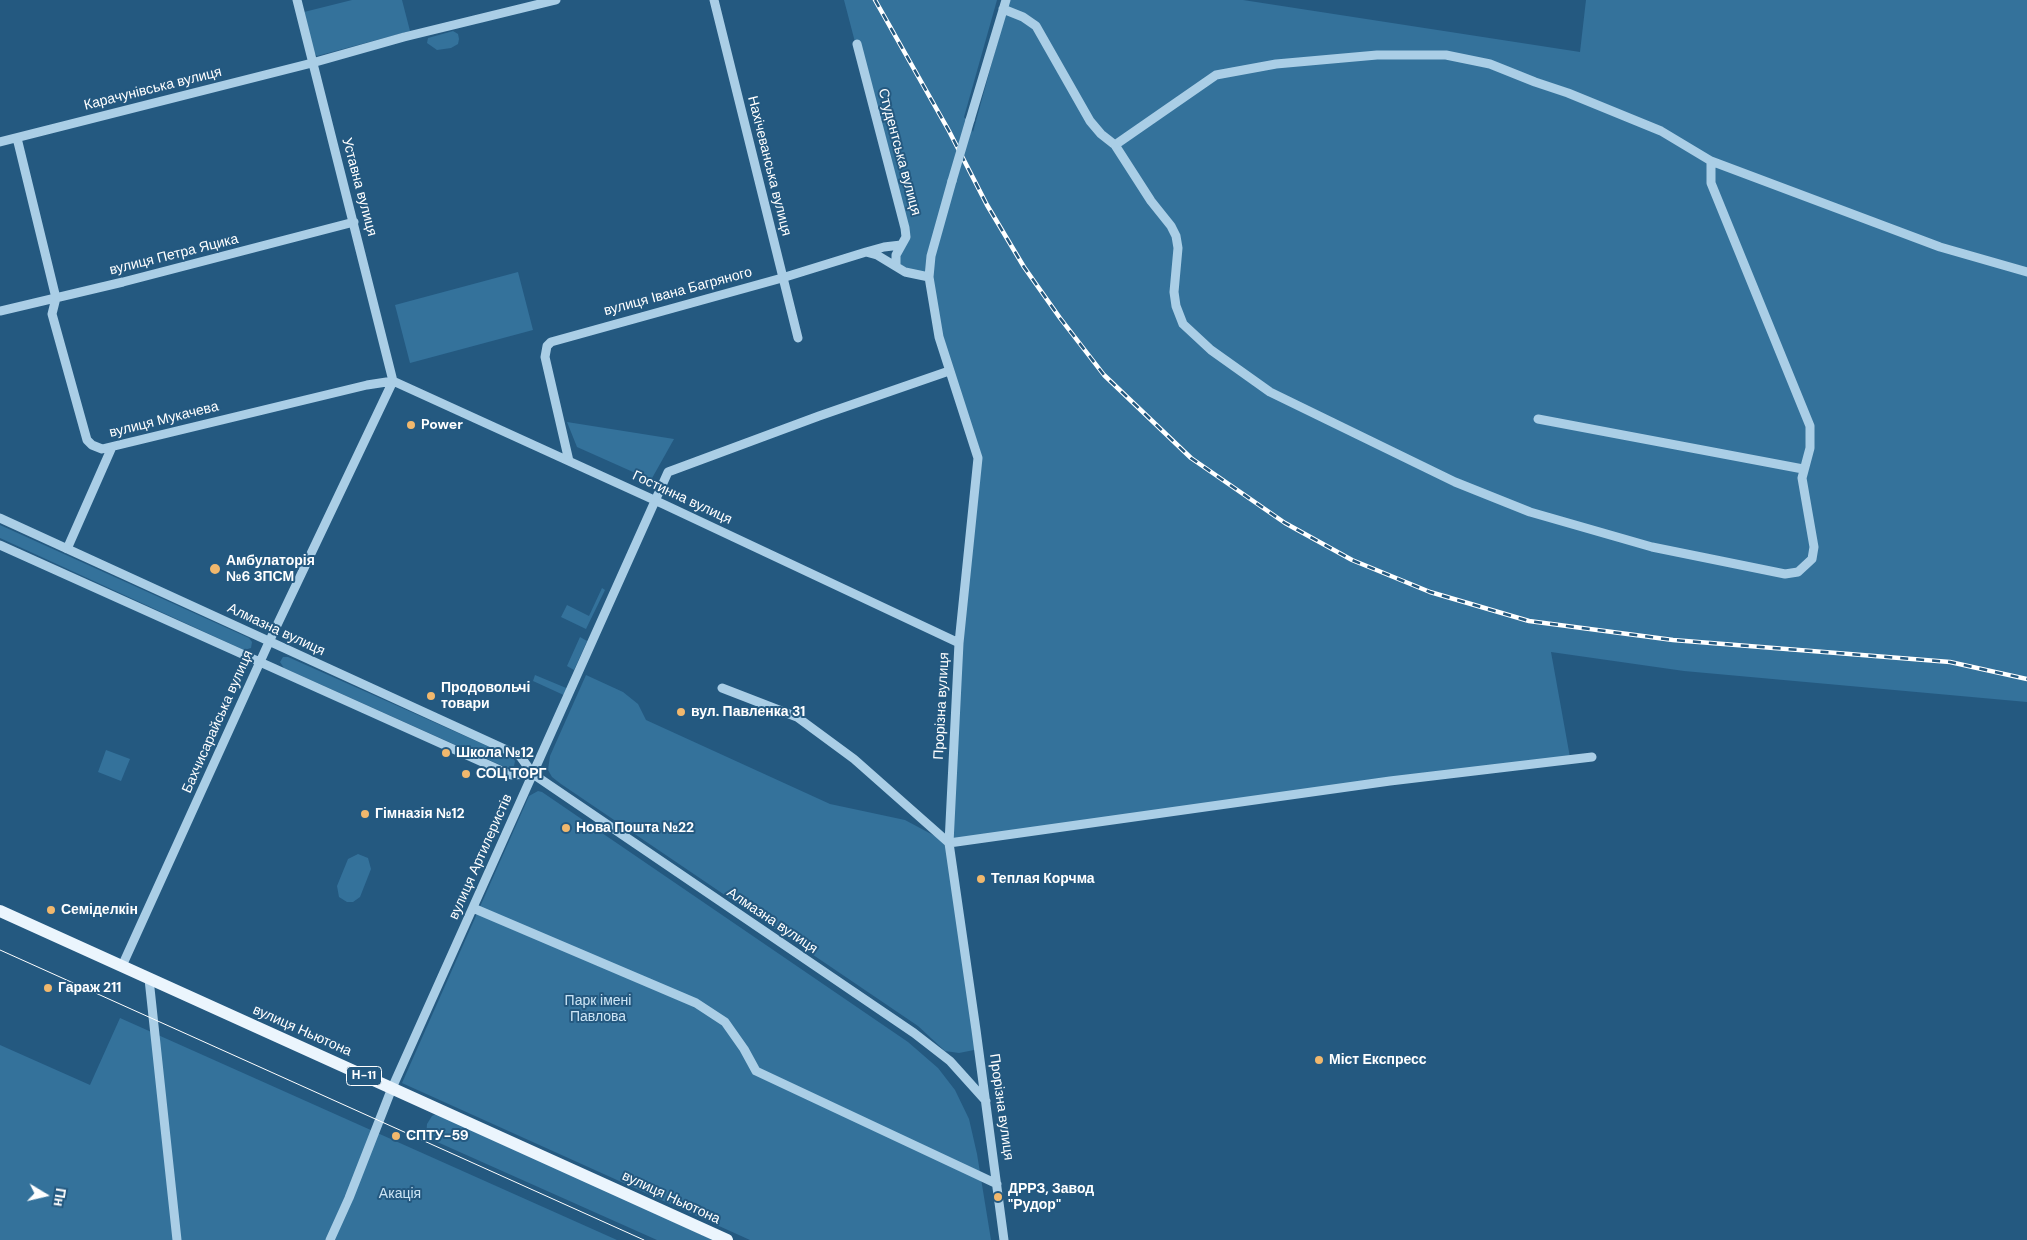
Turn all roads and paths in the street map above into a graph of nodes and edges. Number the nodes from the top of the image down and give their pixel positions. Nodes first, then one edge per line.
1 (297, 0) edge
2 (556, 0) edge
3 (714, 0) edge
4 (1004, 4) edge
5 (857, 44) dead end
6 (312, 63) junction
7 (17, 138) junction
8 (0, 142) edge
9 (1115, 145) junction
10 (1711, 161) junction
11 (354, 222) junction
12 (901, 246) junction
13 (866, 252) junction
14 (896, 266) junction
15 (2027, 272) edge
16 (929, 277) junction
17 (782, 278) junction
18 (56, 298) junction
19 (0, 311) edge
20 (798, 338) dead end
21 (949, 371) junction
22 (393, 381) junction
23 (1538, 419) dead end
24 (112, 447) junction
25 (569, 461) junction
26 (1803, 469) junction
27 (655, 501) junction
28 (0, 518) edge
29 (0, 545) edge
30 (67, 549) junction
31 (269, 642) junction
32 (959, 643) junction
33 (259, 663) junction
34 (722, 688) dead end
35 (1592, 757) dead end
36 (533, 774) junction
37 (949, 843) junction
38 (473, 908) junction
39 (0, 911) edge
40 (122, 966) junction
41 (150, 979) junction
42 (392, 1088) junction
43 (986, 1101) junction
44 (997, 1184) junction
45 (177, 1240) edge
46 (330, 1240) edge
47 (727, 1240) edge
48 (1004, 1240) edge

1 - 6 street, Уставна вулиця
2 - 6 street
3 - 17 street, Нахічеванська вулиця
4 - 9 street
4 - 16 street, Прорізна вулиця, bridge
5 - 12 street, Студентська вулиця
6 - 7 street, Карачунівська вулиця
6 - 11 street, Уставна вулиця
7 - 8 street, Карачунівська вулиця
7 - 18 street, вулиця Мукачева
9 - 10 street
9 - 26 street
10 - 15 street
10 - 26 street
11 - 18 street, вулиця Петра Яцика
11 - 22 street, Уставна вулиця
12 - 13 street, вулиця Івана Багряного
12 - 14 street, Студентська вулиця
13 - 14 street
13 - 17 street, вулиця Івана Багряного
14 - 16 street
16 - 21 street, Прорізна вулиця
17 - 20 street, Нахічеванська вулиця
17 - 25 street, вулиця Івана Багряного
18 - 19 street, вулиця Петра Яцика
18 - 24 street, вулиця Мукачева
21 - 27 street, вулиця Артилеристів
21 - 32 street, Прорізна вулиця
22 - 24 street, вулиця Мукачева
22 - 25 street, Гостинна вулиця
22 - 31 street, Бахчисарайська вулиця
23 - 26 street
24 - 30 street
25 - 27 street, Гостинна вулиця
27 - 32 street, Гостинна вулиця
27 - 36 street, вулиця Артилеристів
28 - 30 street, Алмазна вулиця
29 - 33 street
30 - 31 street, Алмазна вулиця
31 - 33 street, Бахчисарайська вулиця
31 - 36 street, Алмазна вулиця
32 - 37 street, Прорізна вулиця
33 - 36 street
33 - 40 street, Бахчисарайська вулиця
34 - 37 street
35 - 37 street
36 - 38 street, вулиця Артилеристів
36 - 43 street, Алмазна вулиця
37 - 43 street, Прорізна вулиця
38 - 42 street, вулиця Артилеристів
38 - 44 street
39 - 40 main road, вулиця Ньютона / Н-11
40 - 41 main road, вулиця Ньютона / Н-11
41 - 42 main road, вулиця Ньютона / Н-11
41 - 45 street
42 - 46 street, вулиця Артилеристів
42 - 47 main road, вулиця Ньютона / Н-11
43 - 44 street, Прорізна вулиця
44 - 48 street, Прорізна вулиця

